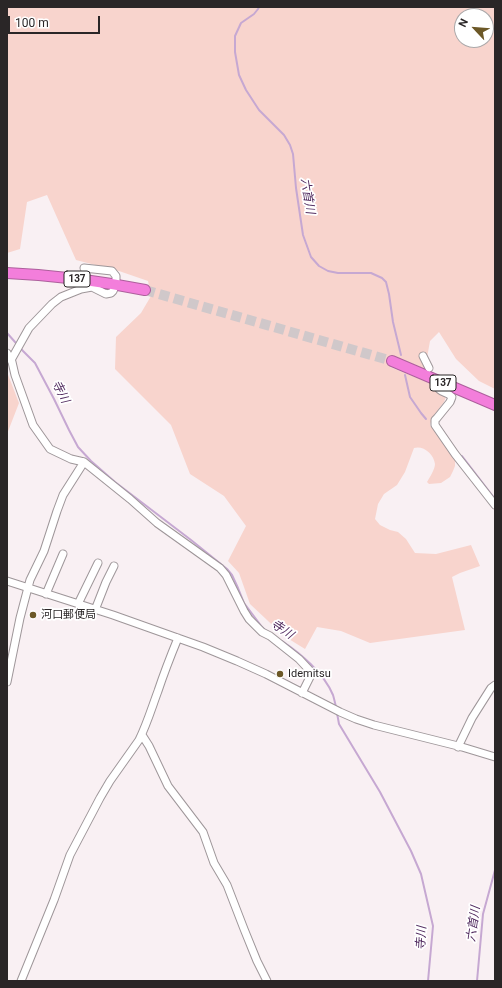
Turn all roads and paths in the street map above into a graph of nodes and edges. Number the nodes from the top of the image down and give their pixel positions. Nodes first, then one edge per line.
1 (84, 268) dead end
2 (8, 273) edge
3 (116, 284) junction
4 (144, 290) tunnel mouth
5 (423, 356) dead end
6 (9, 357) edge
7 (392, 361) tunnel mouth
8 (429, 368) dead end
9 (436, 385) dead end
10 (495, 405) edge
11 (84, 462) junction
12 (495, 505) edge
13 (63, 554) dead end
14 (98, 563) dead end
15 (114, 566) dead end
16 (7, 581) edge
17 (28, 587) junction
18 (46, 594) junction
19 (78, 604) junction
20 (95, 610) junction
21 (178, 638) junction
22 (7, 682) edge
23 (495, 686) edge
24 (302, 693) junction
25 (142, 735) junction
26 (458, 746) junction
27 (495, 757) edge
28 (21, 981) edge
29 (267, 981) edge

1 - 3 street
2 - 3 highway, 137
3 - 4 highway, 137
3 - 6 street
5 - 8 street
6 - 11 street
7 - 10 highway, 137
9 - 12 street
11 - 17 street
11 - 24 street
13 - 18 street
14 - 19 street
15 - 20 street
16 - 17 street
17 - 18 street
17 - 22 street
18 - 19 street
19 - 20 street
20 - 21 street
21 - 24 street
21 - 25 street
23 - 26 street
24 - 26 street
25 - 28 street
25 - 29 street
26 - 27 street

